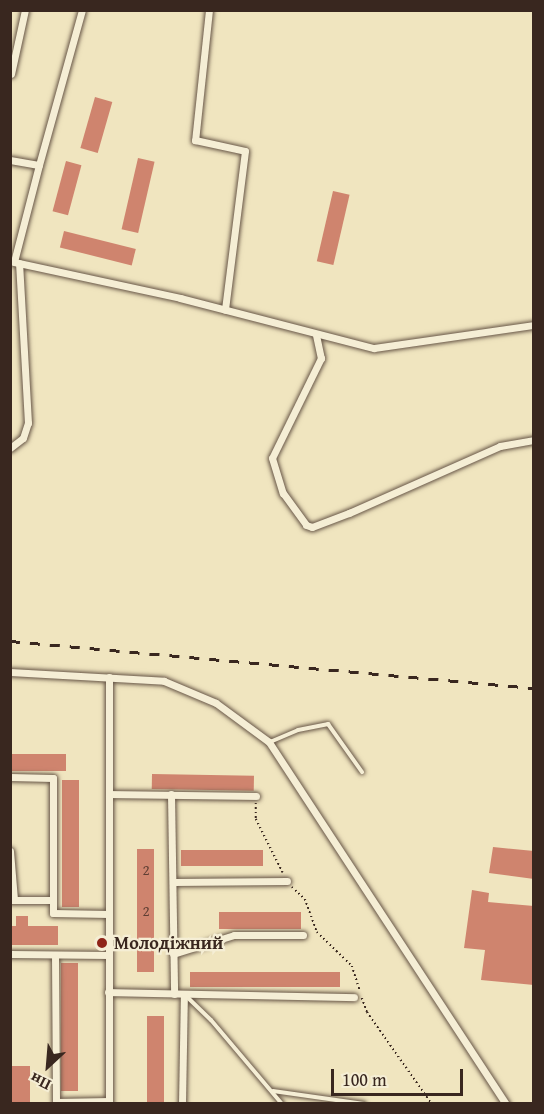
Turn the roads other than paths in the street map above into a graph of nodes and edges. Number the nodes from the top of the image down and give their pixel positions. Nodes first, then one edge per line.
1 (25, 10) edge
2 (82, 10) edge
3 (209, 10) edge
4 (11, 74) edge
5 (10, 160) edge
6 (39, 165) junction
7 (15, 262) edge
8 (225, 310) junction
9 (534, 325) edge
10 (316, 335) junction
11 (534, 440) edge
12 (10, 448) edge
13 (10, 672) edge
14 (110, 677) junction
15 (269, 742) junction
16 (362, 771) dead end
17 (10, 777) edge
18 (109, 794) junction
19 (171, 794) junction
20 (256, 796) road end
21 (10, 851) edge
22 (287, 881) road end
23 (173, 882) junction
24 (12, 900) edge
25 (53, 900) junction
26 (109, 914) junction
27 (303, 935) dead end
28 (10, 954) edge
29 (173, 954) junction
30 (55, 955) junction
31 (109, 955) junction
32 (108, 992) junction
33 (174, 993) junction
34 (184, 994) junction
35 (354, 997) dead end
36 (272, 1091) junction
37 (109, 1102) edge
38 (504, 1103) edge
39 (182, 1104) edge
40 (282, 1104) edge
41 (364, 1104) edge

1 - 4 street
2 - 6 street
3 - 8 street
5 - 6 street
6 - 7 street
7 - 8 street
7 - 12 street
8 - 10 street
9 - 10 street
10 - 11 street
13 - 14 street
14 - 15 street
14 - 18 street
15 - 16 lane
15 - 38 street
17 - 25 street
18 - 19 street
18 - 26 street
19 - 20 street
19 - 23 street
21 - 24 street
22 - 23 street
23 - 29 street
24 - 25 street
25 - 26 street
26 - 31 street
27 - 29 street
28 - 30 street
29 - 33 street
30 - 31 street
30 - 37 street
31 - 32 street
32 - 33 street
32 - 37 street
33 - 34 street
34 - 35 street
34 - 36 lane
34 - 39 street
36 - 40 lane
36 - 41 lane

